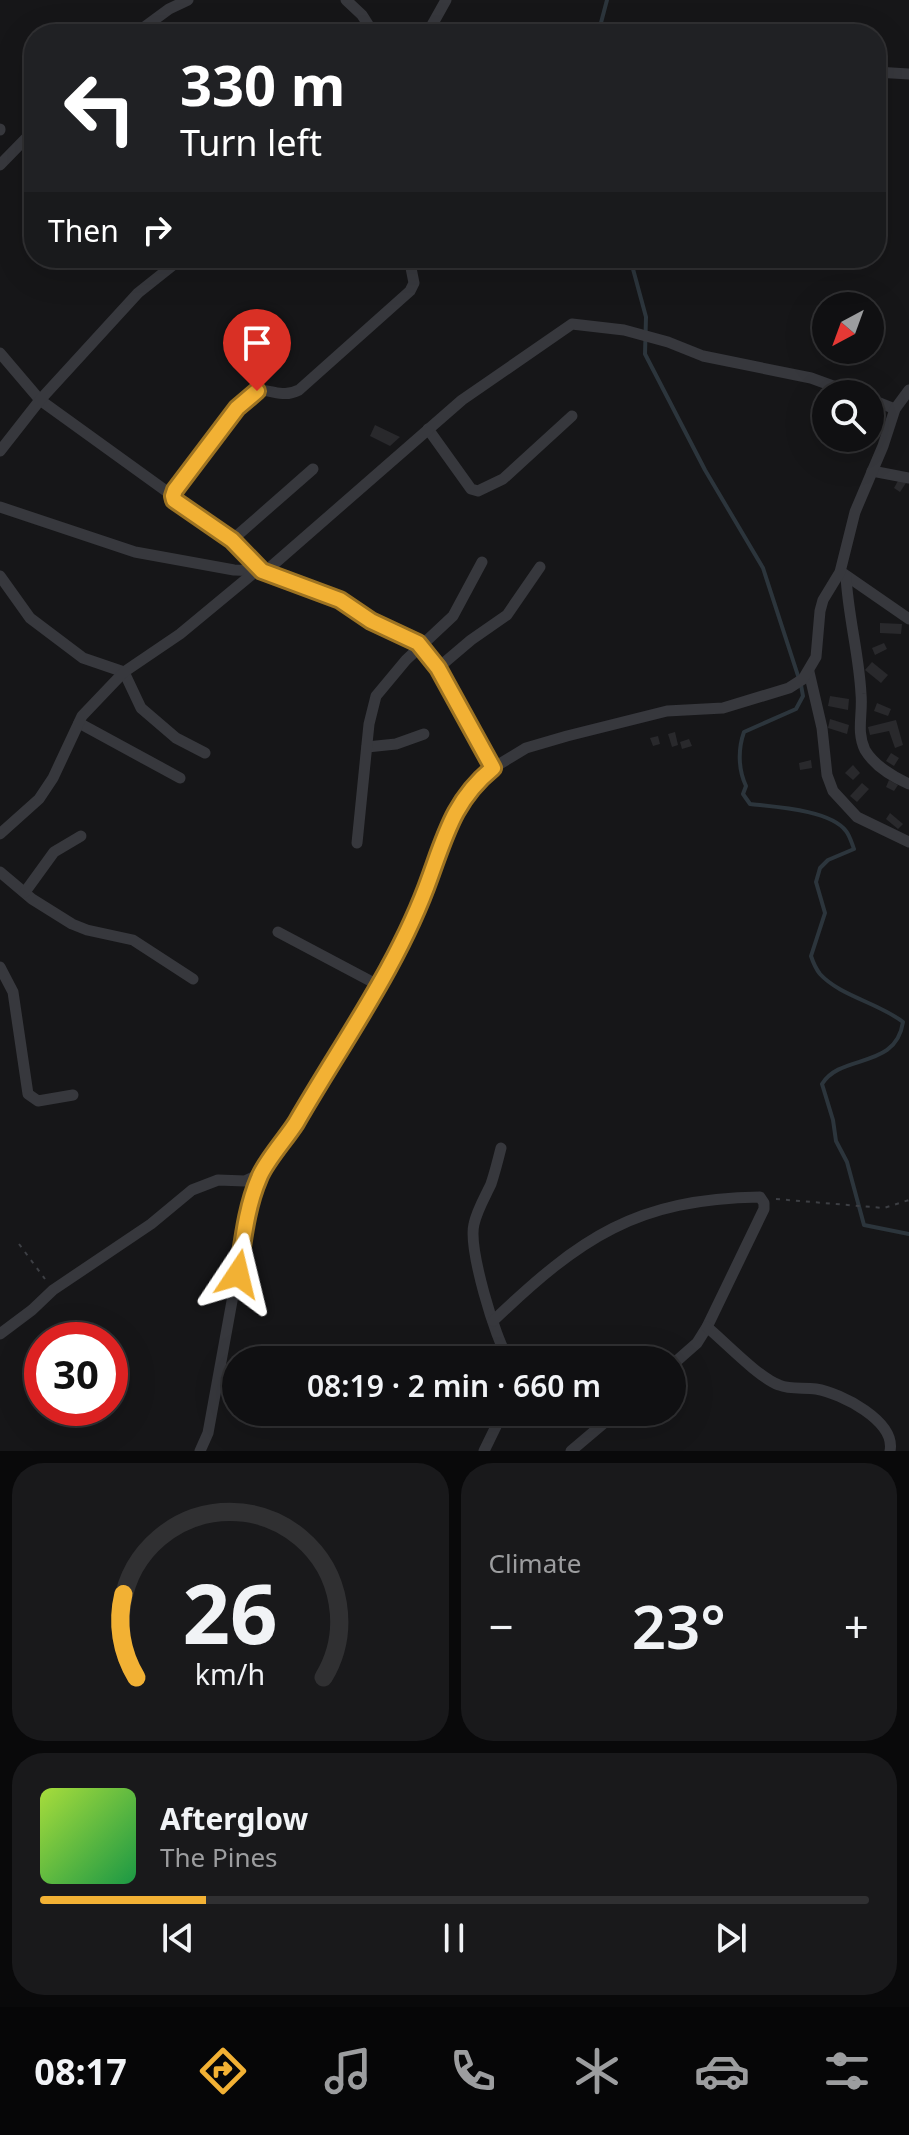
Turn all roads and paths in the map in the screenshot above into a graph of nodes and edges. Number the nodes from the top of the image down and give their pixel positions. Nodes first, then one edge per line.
1 (188, 0) edge
2 (346, 0) edge
3 (367, 0) edge
4 (446, 0) edge
5 (362, 15) junction
6 (149, 24) edge
7 (368, 24) edge
8 (433, 24) edge
9 (886, 73) edge
10 (909, 74) edge
11 (24, 140) edge
12 (0, 165) edge
13 (169, 268) edge
14 (411, 268) edge
15 (0, 353) edge
16 (816, 380) edge
17 (909, 390) edge
18 (40, 400) junction
19 (884, 405) edge
20 (895, 409) junction
21 (572, 416) dead end
22 (428, 429) junction
23 (0, 451) edge
24 (313, 469) dead end
25 (872, 471) junction
26 (909, 478) edge
27 (173, 496) junction
28 (0, 507) edge
29 (232, 540) junction
30 (482, 562) dead end
31 (540, 567) dead end
32 (261, 571) junction
33 (843, 574) junction
34 (0, 576) edge
35 (909, 619) edge
36 (421, 647) junction
37 (438, 668) junction
38 (124, 672) junction
39 (809, 672) junction
40 (79, 723) junction
41 (424, 734) dead end
42 (367, 747) junction
43 (205, 753) dead end
44 (493, 768) junction
45 (180, 778) dead end
46 (909, 784) edge
47 (0, 834) edge
48 (81, 836) dead end
49 (909, 842) edge
50 (357, 843) dead end
51 (0, 872) edge
52 (25, 892) junction
53 (278, 932) dead end
54 (0, 967) edge
55 (193, 979) dead end
56 (378, 985) junction
57 (73, 1095) dead end
58 (501, 1148) dead end
59 (260, 1174) junction
60 (760, 1197) junction
61 (909, 1200) edge
62 (19, 1244) dead end
63 (53, 1290) junction
64 (493, 1321) junction
65 (707, 1327) junction
66 (0, 1334) edge
67 (500, 1346) edge
68 (686, 1353) edge
69 (496, 1426) edge
70 (600, 1426) edge
71 (200, 1451) edge
72 (484, 1451) edge
73 (571, 1451) edge
74 (890, 1451) edge

1 - 6 street
2 - 5 street
3 - 5 street
4 - 8 street
5 - 7 street
9 - 10 street
11 - 12 street
13 - 18 street
14 - 27 street
15 - 18 street
16 - 22 street
17 - 20 street
18 - 23 street
18 - 27 street
19 - 20 street
20 - 25 street
21 - 22 street
22 - 32 street
24 - 29 street
25 - 26 street
25 - 33 street
27 - 29 street
28 - 32 street
29 - 32 street
30 - 36 street
31 - 37 street
32 - 36 street
32 - 38 street
33 - 35 street
33 - 39 street
33 - 46 street
34 - 38 street
36 - 37 street
36 - 42 street
37 - 44 street
38 - 40 street
38 - 43 street
39 - 44 street
39 - 49 street
40 - 45 street
40 - 47 street
41 - 42 street
42 - 50 street
44 - 56 street
48 - 52 street
51 - 52 street
52 - 55 street
53 - 56 street
54 - 57 street
56 - 59 street
58 - 64 street
59 - 63 street
59 - 71 street
60 - 61 path
60 - 64 street
60 - 65 street
62 - 63 path
63 - 66 street
64 - 67 street
65 - 68 street
65 - 74 street
69 - 72 street
70 - 73 street

